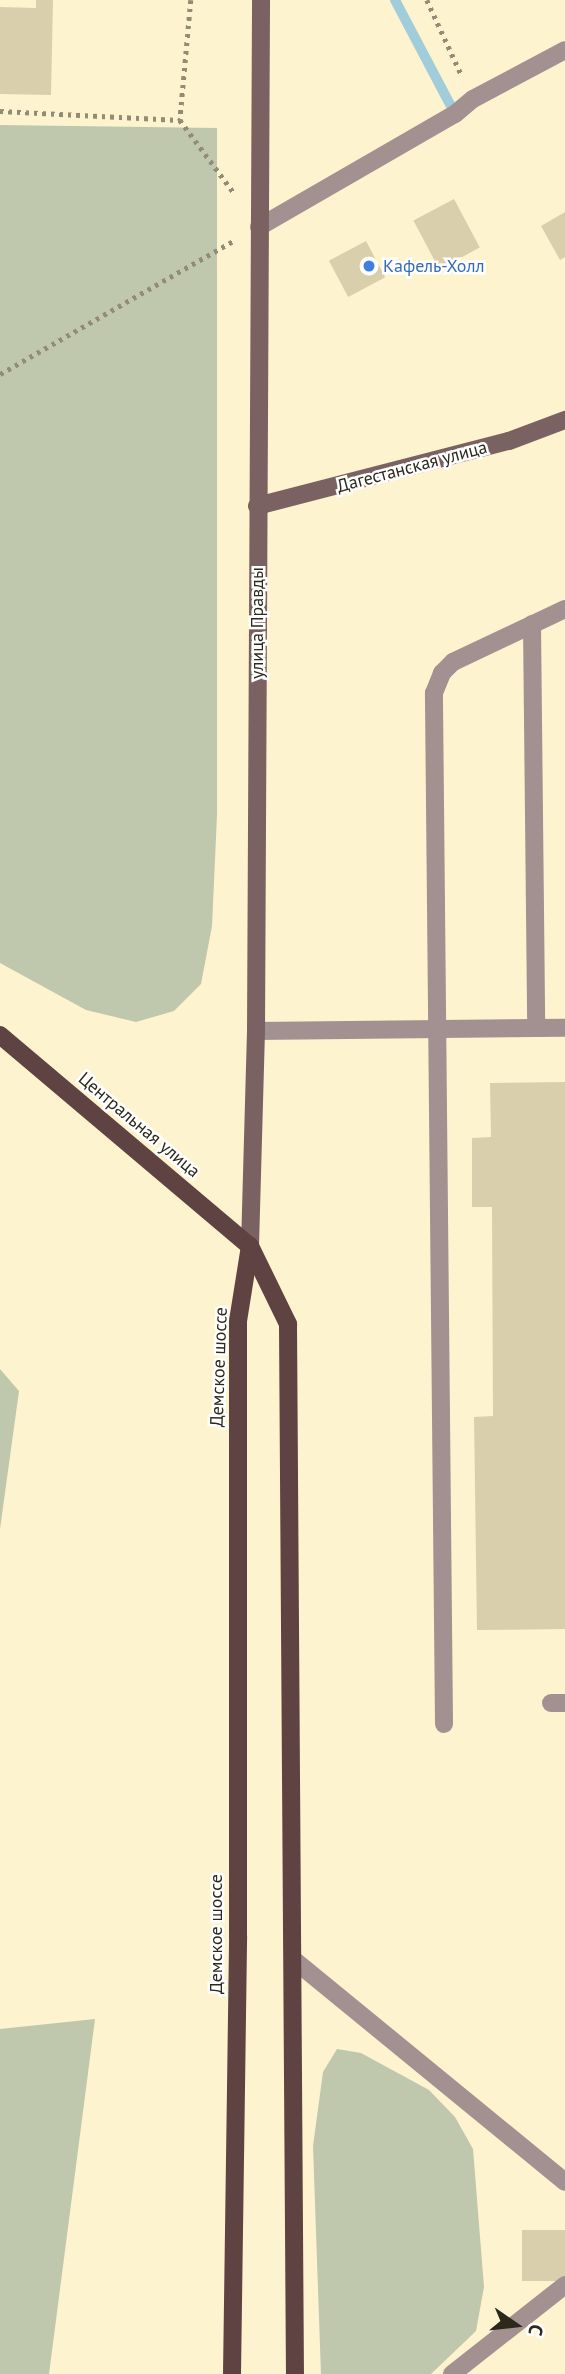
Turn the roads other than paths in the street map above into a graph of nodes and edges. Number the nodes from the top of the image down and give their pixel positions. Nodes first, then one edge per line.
1 (261, 0) edge
2 (565, 50) edge
3 (259, 227) junction
4 (565, 420) edge
5 (257, 506) junction
6 (565, 609) edge
7 (532, 624) junction
8 (536, 1028) junction
9 (565, 1028) edge
10 (437, 1030) junction
11 (256, 1031) junction
12 (0, 1035) edge
13 (250, 1246) junction
14 (444, 1724) dead end
15 (294, 1960) junction
16 (565, 2182) edge
17 (565, 2285) edge
18 (232, 2374) edge
19 (295, 2374) edge
20 (452, 2374) edge

1 - 3 main road, улица Правды
2 - 3 lane
3 - 5 main road, улица Правды
4 - 5 main road, Дагестанская улица
5 - 11 main road, улица Правды
6 - 7 lane
7 - 8 lane
7 - 10 lane
8 - 9 lane
8 - 10 lane
10 - 11 lane
10 - 14 lane
11 - 13 main road, улица Правды
12 - 13 main road, Центральная улица
13 - 15 main road
13 - 18 main road, Демское шоссе
15 - 16 lane
15 - 19 main road
17 - 20 lane

